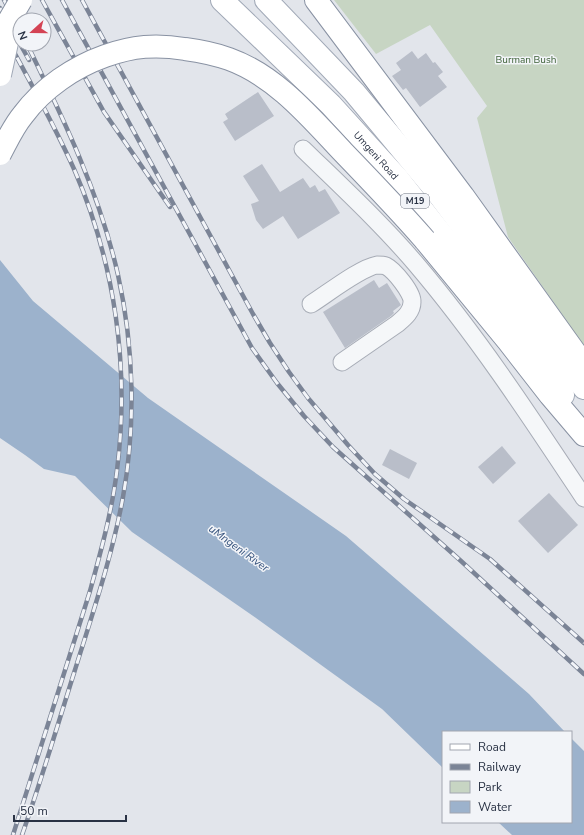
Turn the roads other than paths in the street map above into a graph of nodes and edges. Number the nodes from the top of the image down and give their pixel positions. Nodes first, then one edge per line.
1 (14, 0) edge
2 (21, 0) edge
3 (222, 0) edge
4 (266, 0) edge
5 (316, 0) edge
6 (0, 36) edge
7 (0, 75) edge
8 (303, 149) dead end
9 (0, 154) edge
10 (415, 263) junction
11 (398, 278) junction
12 (311, 304) dead end
13 (342, 362) dead end
14 (584, 365) edge
15 (584, 388) edge
16 (584, 423) edge
17 (584, 435) edge
18 (584, 498) edge

1 - 7 main road, bridge
2 - 6 main road, bridge
3 - 16 main road, Umgeni Road / M19
4 - 15 main road, M19
5 - 14 main road
8 - 10 lane
9 - 17 main road, bridge
10 - 11 lane
10 - 18 lane
11 - 12 lane
11 - 13 lane

